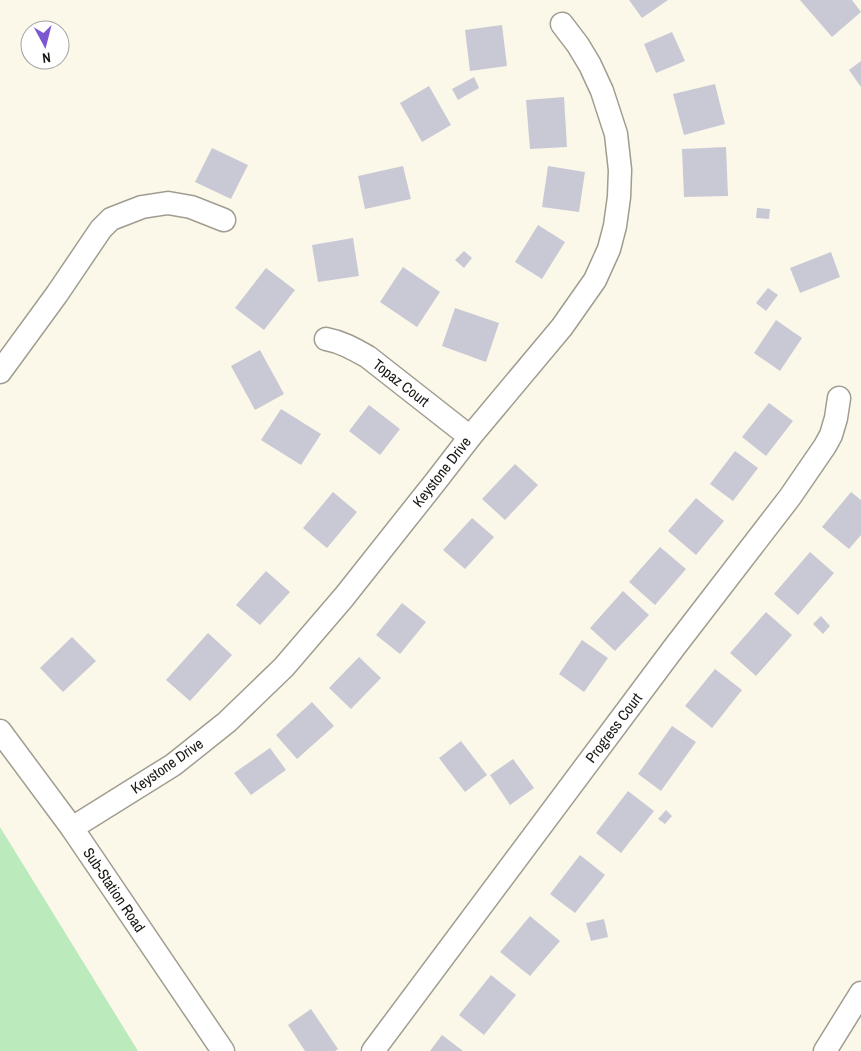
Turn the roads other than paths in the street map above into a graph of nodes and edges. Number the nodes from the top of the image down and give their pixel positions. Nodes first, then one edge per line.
1 (562, 24) dead end
2 (224, 220) dead end
3 (326, 340) dead end
4 (0, 372) edge
5 (839, 398) dead end
6 (470, 436) junction
7 (0, 731) edge
8 (72, 828) junction
9 (861, 993) edge
10 (223, 1051) edge
11 (373, 1051) edge
12 (826, 1051) edge

1 - 6 street, Keystone Drive
2 - 4 street
3 - 6 street, Topaz Court
5 - 11 street, Progress Court
6 - 8 street, Keystone Drive
7 - 8 street, Sub-Station Road
8 - 10 street, Sub-Station Road
9 - 12 street

